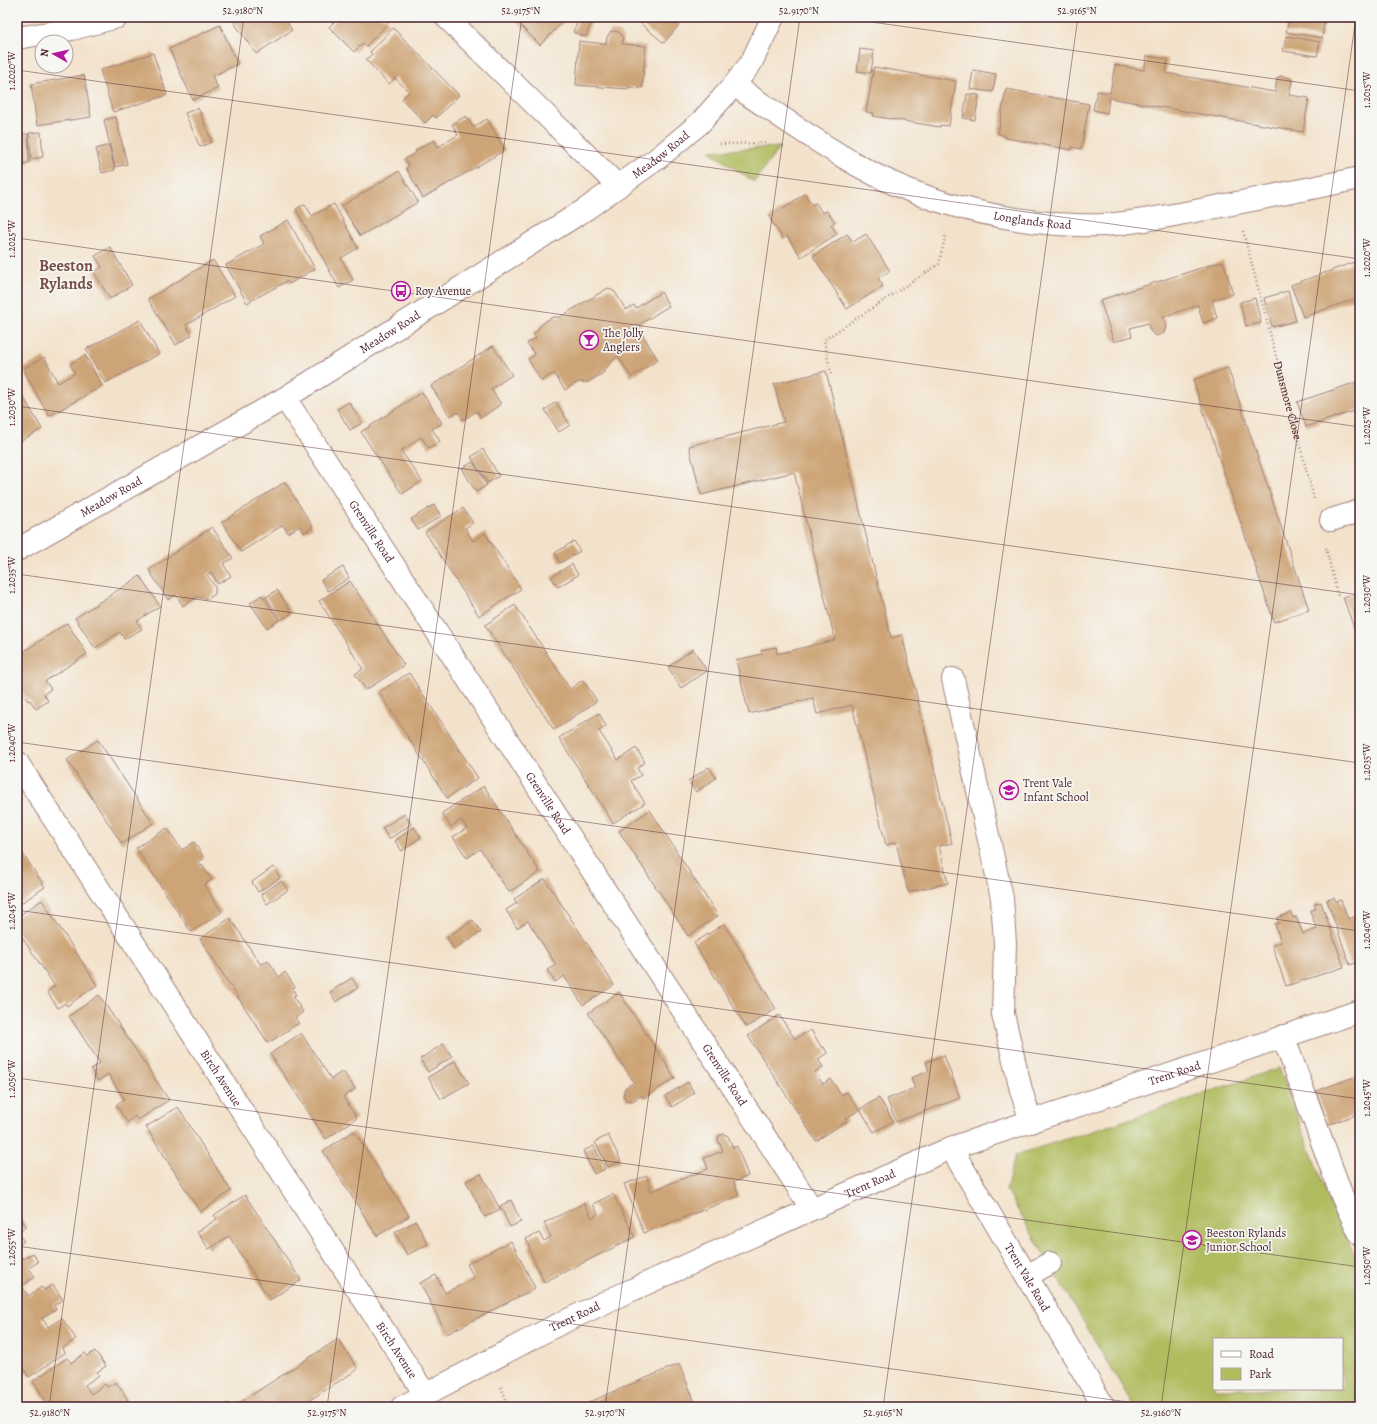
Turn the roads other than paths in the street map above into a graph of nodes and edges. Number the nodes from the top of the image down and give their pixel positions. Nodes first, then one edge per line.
1 (117, 17) edge
2 (446, 17) edge
3 (773, 17) edge
4 (17, 38) edge
5 (734, 85) junction
6 (1360, 178) edge
7 (618, 186) junction
8 (285, 398) junction
9 (1360, 511) edge
10 (1331, 520) dead end
11 (17, 550) edge
12 (953, 679) dead end
13 (17, 762) edge
14 (1360, 1011) edge
15 (1283, 1036) junction
16 (1031, 1122) junction
17 (951, 1148) junction
18 (812, 1209) junction
19 (1360, 1234) edge
20 (1050, 1263) dead end
21 (1027, 1276) junction
22 (425, 1394) junction
23 (403, 1407) edge
24 (1104, 1407) edge

1 - 4 street
2 - 7 street
3 - 5 street, Meadow Road
5 - 6 street, Longlands Road
5 - 7 street, Meadow Road
7 - 8 street, Meadow Road
8 - 11 street, Meadow Road
8 - 18 street, Grenville Road
9 - 10 street
12 - 16 street
13 - 22 street, Birch Avenue
14 - 15 street, Trent Road
15 - 16 street, Trent Road
15 - 19 street
16 - 17 street, Trent Road
17 - 18 street, Trent Road
17 - 21 street, Trent Vale Road
18 - 22 street, Trent Road
20 - 21 street
21 - 24 street, Trent Vale Road
22 - 23 street, Trent Road

